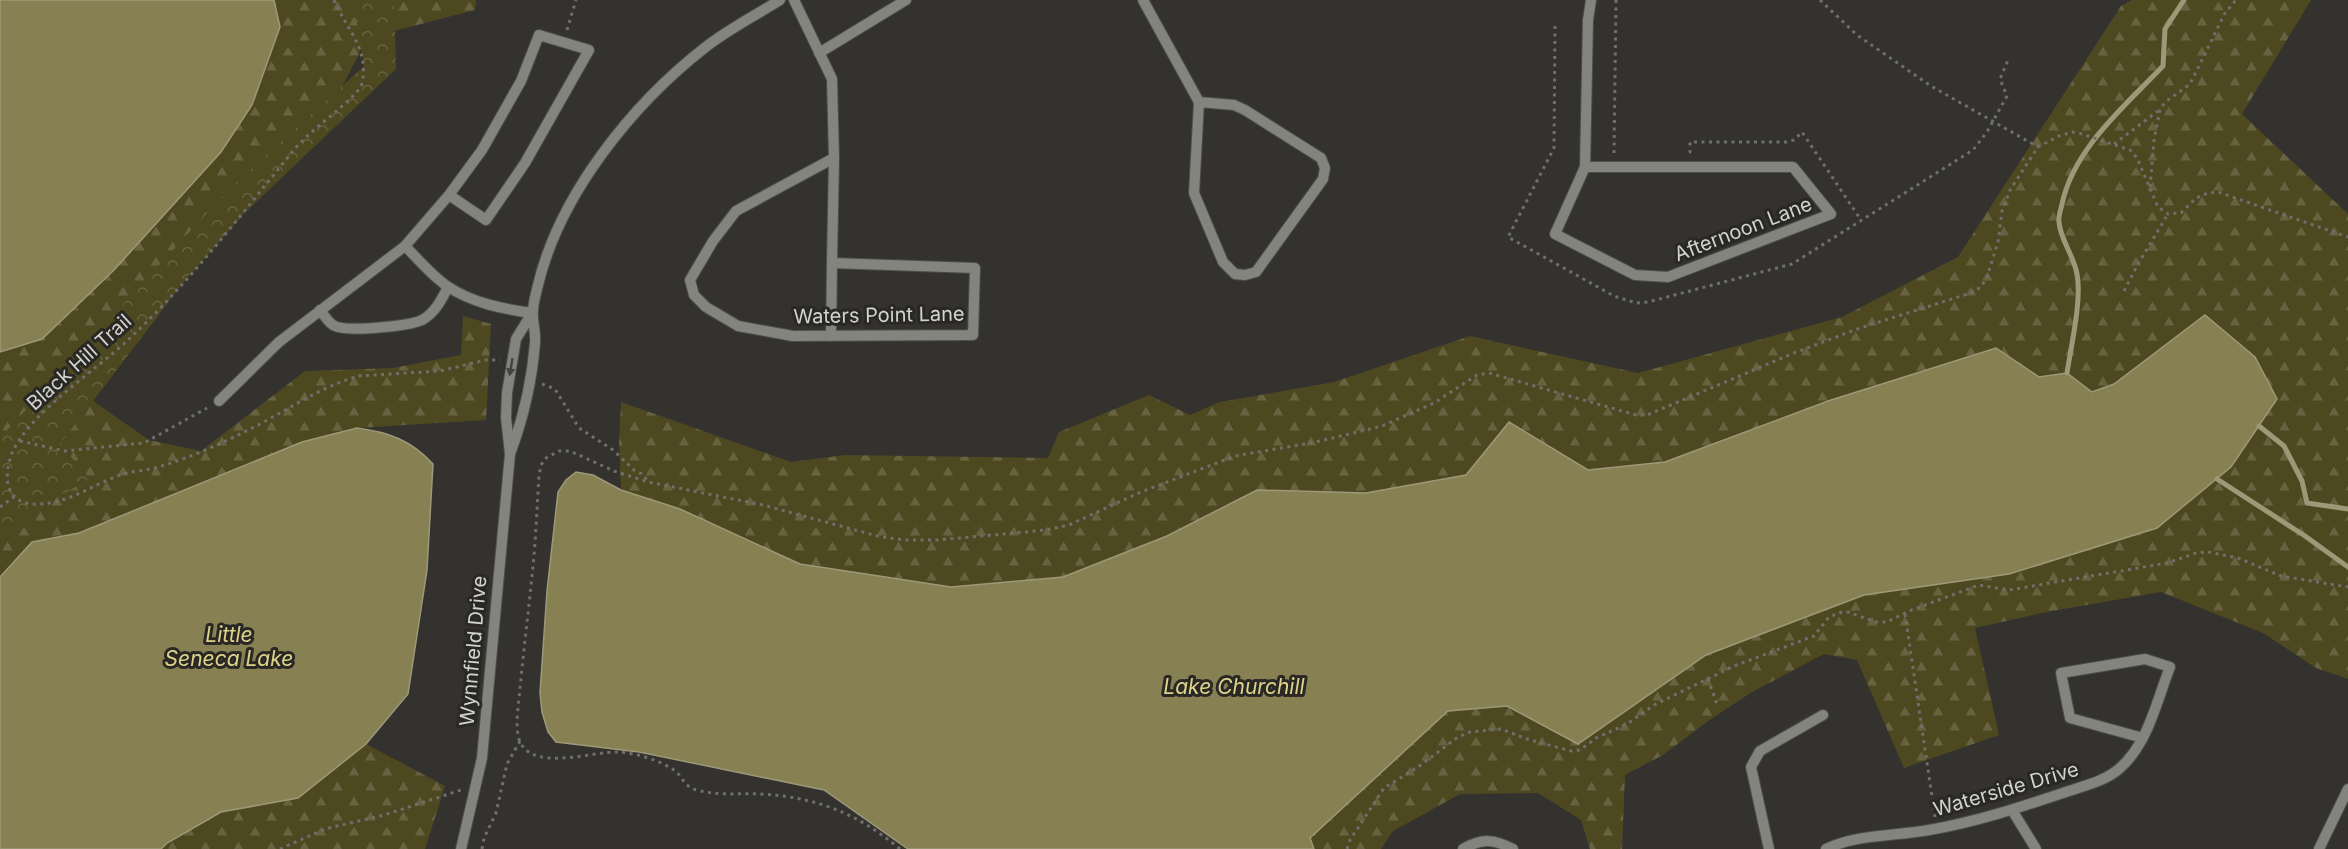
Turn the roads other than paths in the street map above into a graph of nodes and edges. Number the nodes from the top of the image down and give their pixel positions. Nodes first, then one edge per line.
1 (780, 0) edge
2 (794, 0) edge
3 (906, 0) edge
4 (1143, 0) edge
5 (1591, 0) edge
6 (819, 53) junction
7 (1199, 102) junction
8 (834, 158) junction
9 (1585, 167) junction
10 (449, 195) junction
11 (405, 246) junction
12 (832, 263) junction
13 (448, 287) junction
14 (320, 310) junction
15 (532, 313) junction
16 (831, 336) junction
17 (219, 401) road end
18 (510, 454) junction
19 (1823, 715) dead end
20 (2142, 738) junction
21 (2348, 789) edge
22 (2012, 810) junction
23 (461, 849) edge
24 (1462, 849) edge
25 (1513, 849) edge
26 (1769, 849) edge
27 (1826, 849) edge
28 (2036, 849) edge
29 (2319, 849) edge

1 - 15 street, Wynnfield Drive
2 - 6 street
3 - 6 street
4 - 7 street
5 - 9 street, Afternoon Lane
6 - 8 street
7 - 7 street
8 - 12 street
8 - 16 street, Waters Point Lane
9 - 9 street, Afternoon Lane
10 - 10 street
10 - 11 street
11 - 13 street
11 - 14 street
12 - 16 street
12 - 16 street, Waters Point Lane
13 - 14 street
13 - 15 street
14 - 17 street
15 - 18 street, Wynnfield Drive
15 -> 18 street, Wynnfield Drive
18 - 23 street, Wynnfield Drive
19 - 26 street
20 - 20 street, Waterside Drive
20 - 22 street, Waterside Drive
21 - 29 street
22 - 27 street, Waterside Drive
22 - 28 street
24 - 25 street

